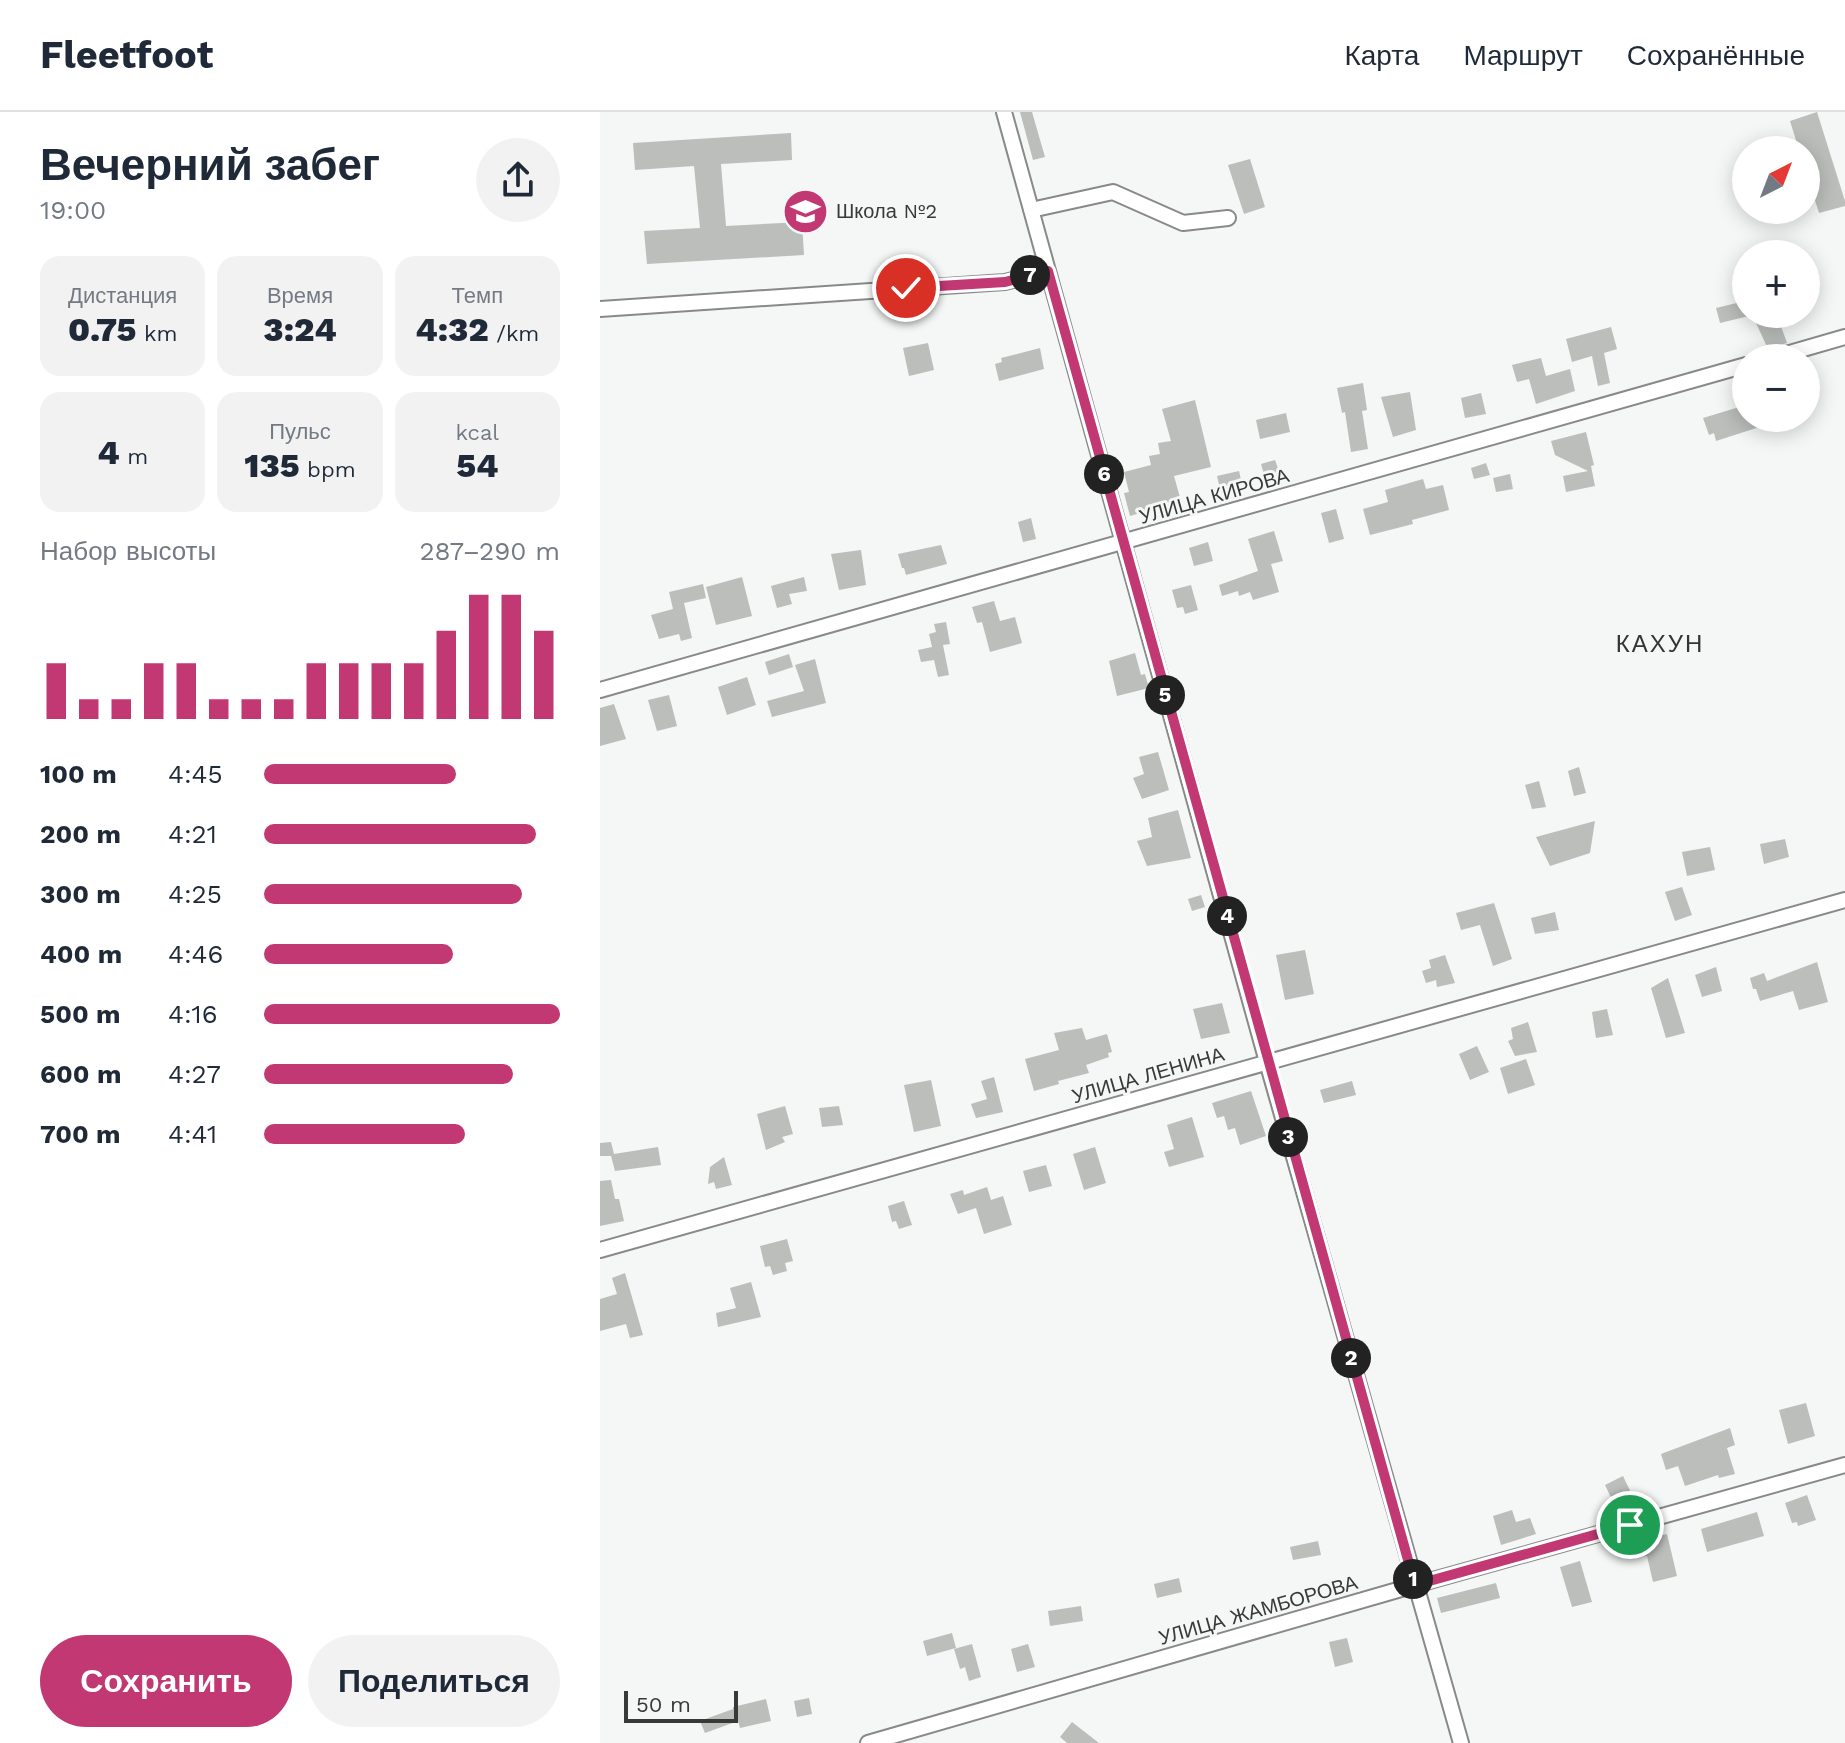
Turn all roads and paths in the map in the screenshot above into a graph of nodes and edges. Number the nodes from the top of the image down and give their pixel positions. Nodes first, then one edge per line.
1 (1004, 112) edge
2 (1031, 210) junction
3 (1228, 218) dead end
4 (1048, 271) junction
5 (600, 309) edge
6 (1845, 337) edge
7 (1820, 344) edge
8 (1732, 369) edge
9 (1123, 542) junction
10 (600, 690) edge
11 (1845, 900) edge
12 (1267, 1062) junction
13 (600, 1250) edge
14 (1845, 1465) edge
15 (1415, 1585) junction
16 (868, 1743) edge
17 (1461, 1743) edge

1 - 2 street
2 - 3 street
2 - 4 street
4 - 5 street
4 - 9 street
6 - 7 street
8 - 9 street, УЛИЦА КИРОВА
9 - 10 street, УЛИЦА КИРОВА
9 - 12 street
11 - 12 street, УЛИЦА ЛЕНИНА
12 - 13 street, УЛИЦА ЛЕНИНА
12 - 15 street
14 - 15 street, УЛИЦА ЖАМБОРОВА
15 - 16 street, УЛИЦА ЖАМБОРОВА
15 - 17 street

